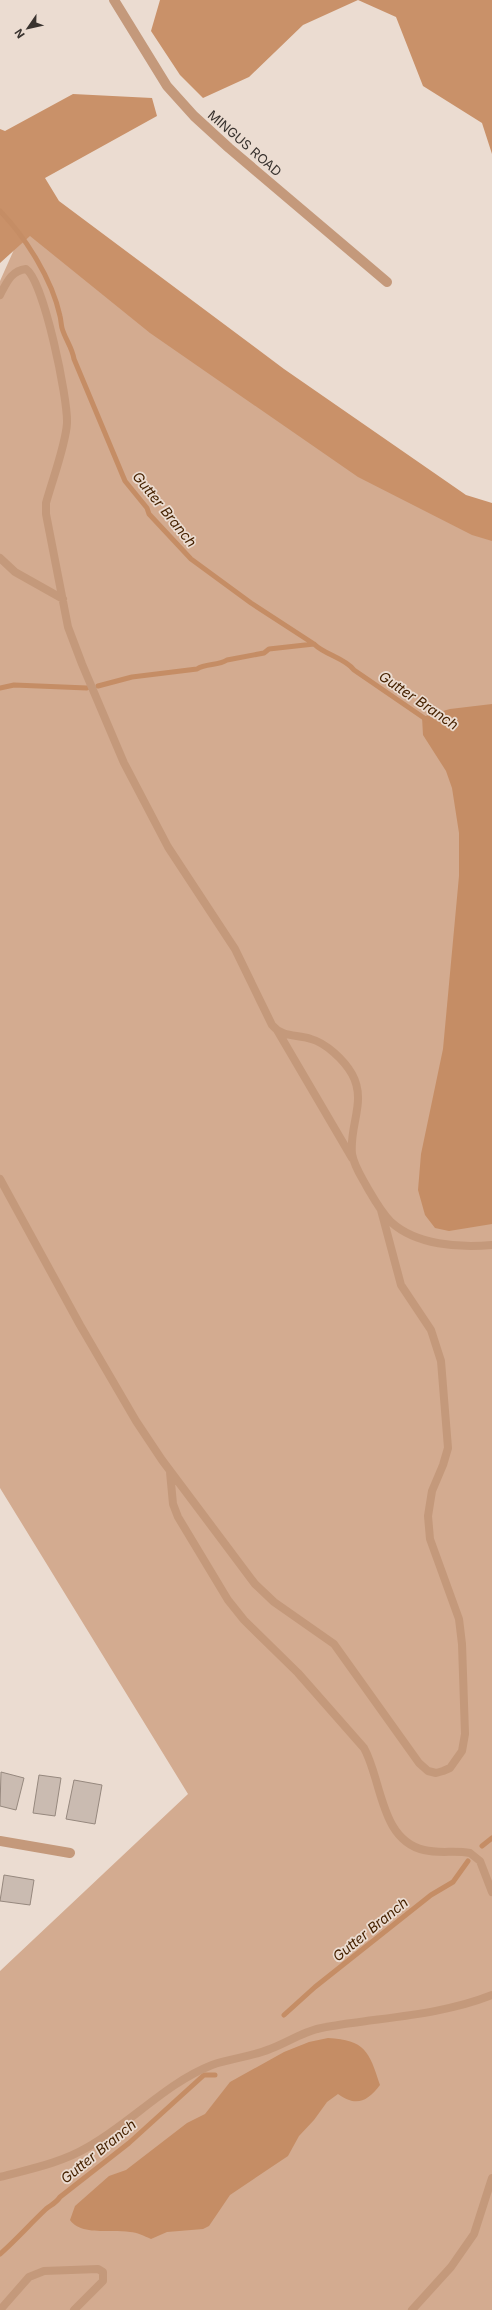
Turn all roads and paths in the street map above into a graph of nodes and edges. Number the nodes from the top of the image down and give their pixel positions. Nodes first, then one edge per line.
1 (114, 0) edge
2 (386, 282) dead end
3 (0, 295) edge
4 (0, 558) edge
5 (63, 599) junction
6 (276, 1030) junction
7 (354, 1163) junction
8 (0, 1179) edge
9 (381, 1210) junction
10 (492, 1245) edge
11 (169, 1470) junction
12 (0, 1841) edge
13 (70, 1853) dead end
14 (492, 1892) edge
15 (492, 1995) edge
16 (0, 2177) edge
17 (492, 2178) edge
18 (0, 2310) edge
19 (74, 2310) edge
20 (412, 2310) edge

1 - 2 street, MINGUS ROAD
3 - 5 lane
4 - 5 lane
5 - 6 lane
6 - 7 lane
6 - 7 lane
7 - 9 lane
8 - 11 lane
9 - 10 lane
9 - 11 lane
11 - 14 lane
12 - 13 street
15 - 16 lane
17 - 20 lane
18 - 19 lane

